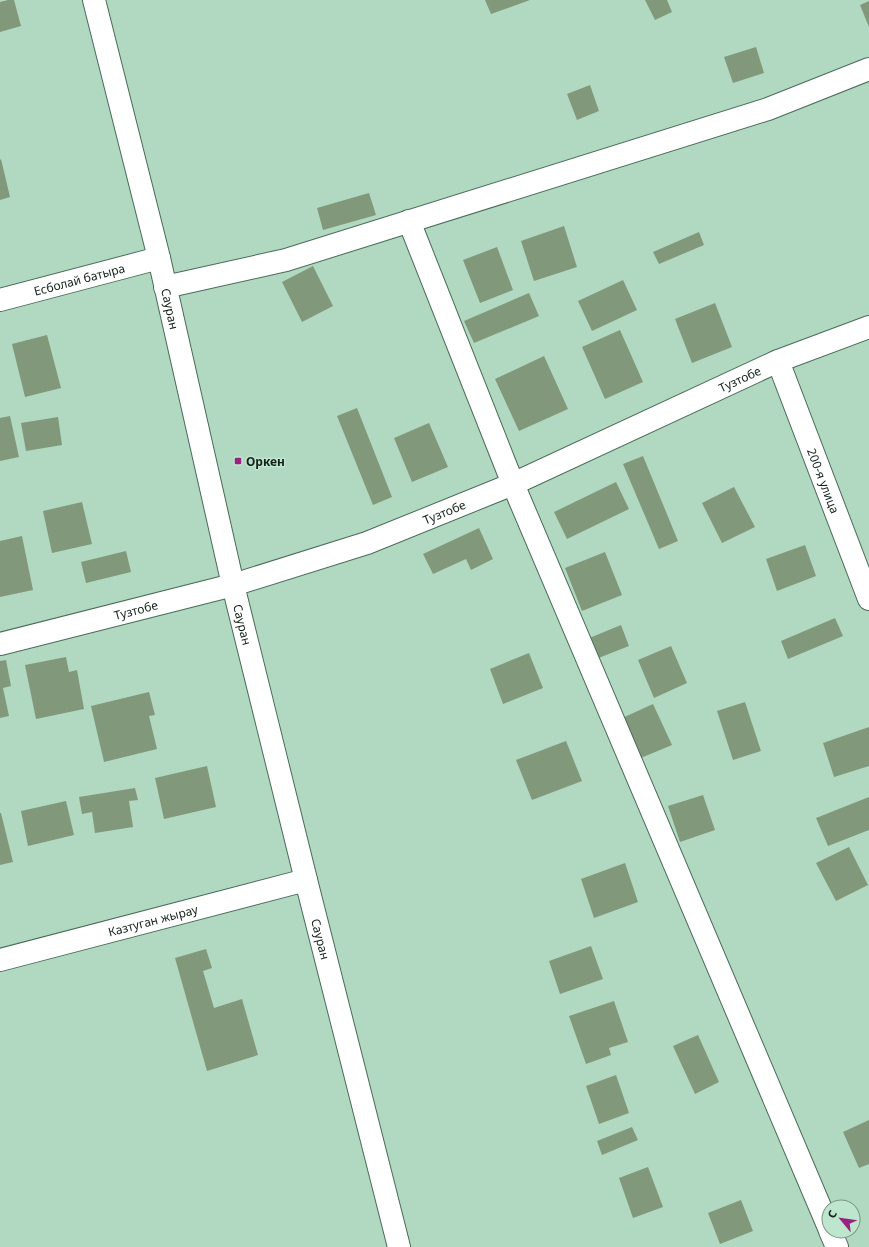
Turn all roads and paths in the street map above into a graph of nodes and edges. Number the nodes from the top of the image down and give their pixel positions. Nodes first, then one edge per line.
1 (94, 0) edge
2 (869, 69) edge
3 (409, 221) junction
4 (159, 258) junction
5 (165, 287) junction
6 (0, 300) edge
7 (869, 327) edge
8 (778, 361) junction
9 (513, 484) junction
10 (233, 585) junction
11 (869, 599) edge
12 (0, 644) edge
13 (306, 880) junction
14 (0, 960) edge
15 (821, 1209) edge
16 (399, 1247) edge

1 - 4 street, Сауран
2 - 3 street
3 - 5 street
3 - 9 street
4 - 5 street, Сауран
4 - 6 street, Есболай батыра
5 - 10 street, Сауран
7 - 8 street, Тузтобе
8 - 9 street, Тузтобе
8 - 11 street, 200-я улица
9 - 10 street, Тузтобе
9 - 15 street
10 - 12 street, Тузтобе
10 - 13 street, Сауран
13 - 14 street, Казтуган жырау
13 - 16 street, Сауран

